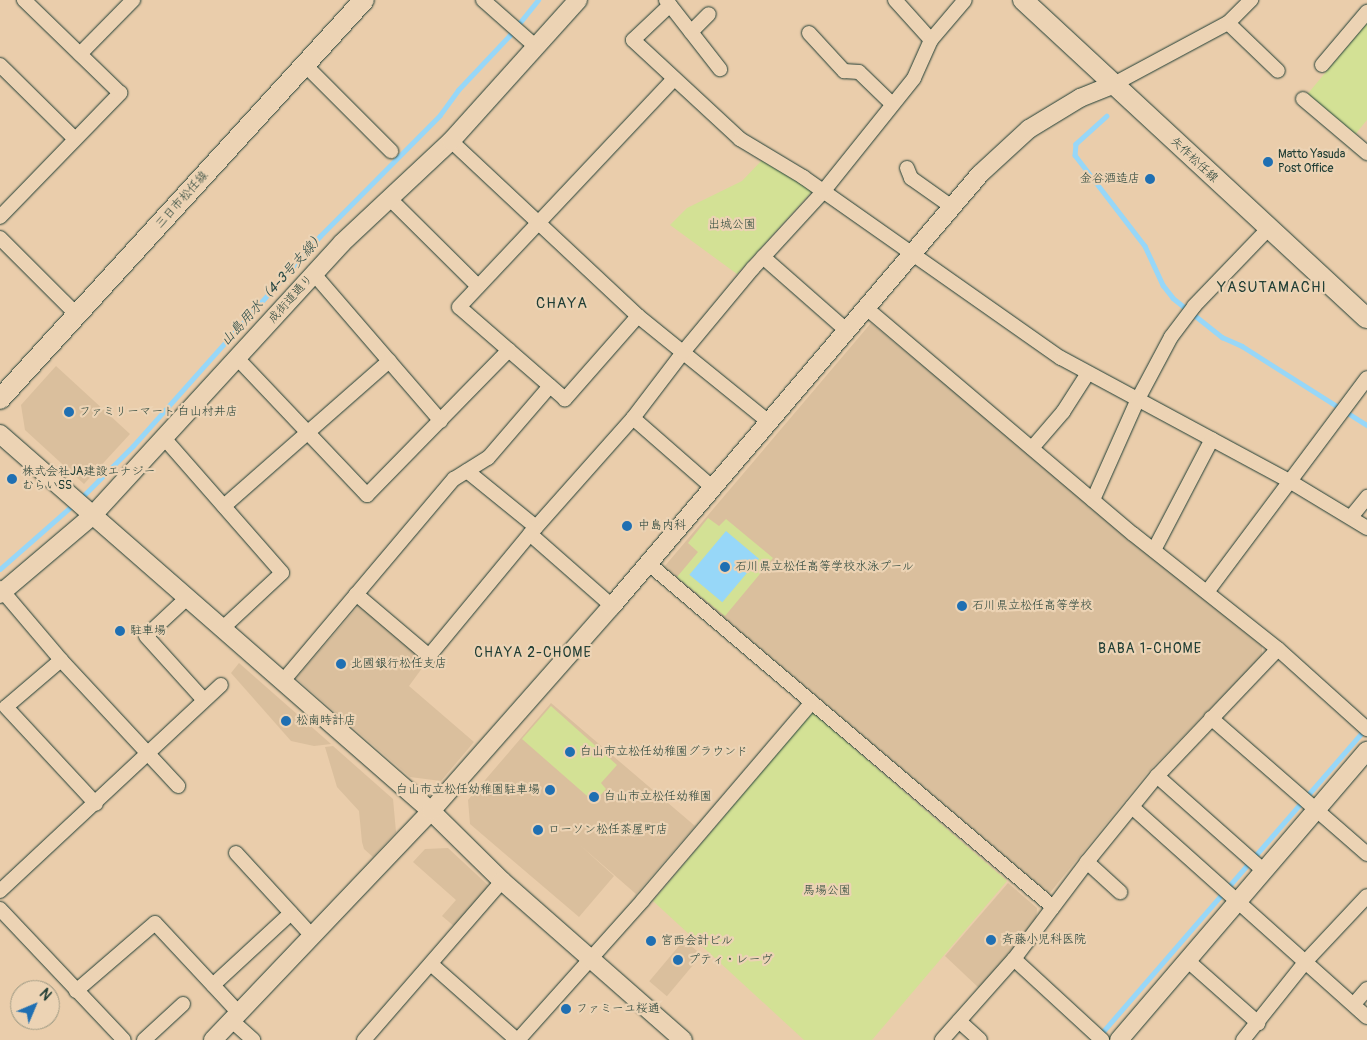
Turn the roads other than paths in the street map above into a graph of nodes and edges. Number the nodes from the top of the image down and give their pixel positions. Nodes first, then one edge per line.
1 (24, 0) edge
2 (133, 0) edge
3 (364, 0) edge
4 (482, 0) edge
5 (578, 0) edge
6 (895, 0) edge
7 (965, 0) edge
8 (1023, 0) edge
9 (1251, 0) edge
10 (668, 2) edge
11 (1367, 12) edge
12 (709, 14) dead end
13 (1228, 23) junction
14 (691, 32) junction
15 (809, 33) dead end
16 (931, 40) junction
17 (535, 46) junction
18 (80, 54) junction
19 (1322, 64) dead end
20 (305, 65) junction
21 (1, 69) edge
22 (720, 69) dead end
23 (1278, 71) dead end
24 (674, 79) junction
25 (1114, 84) junction
26 (1303, 99) dead end
27 (891, 103) junction
28 (74, 138) junction
29 (451, 141) junction
30 (390, 152) dead end
31 (1367, 153) edge
32 (907, 168) dead end
33 (822, 193) junction
34 (389, 198) junction
35 (952, 207) junction
36 (0, 217) edge
37 (536, 222) junction
38 (1269, 228) junction
39 (0, 238) edge
40 (910, 255) junction
41 (763, 257) junction
42 (314, 274) junction
43 (478, 286) junction
44 (866, 307) junction
45 (77, 316) junction
46 (638, 316) junction
47 (1367, 318) edge
48 (846, 330) junction
49 (509, 350) junction
50 (684, 350) junction
51 (237, 358) junction
52 (389, 361) junction
53 (1088, 373) junction
54 (1367, 378) edge
55 (550, 386) junction
56 (0, 399) edge
57 (1138, 399) junction
58 (633, 418) junction
59 (441, 421) junction
60 (769, 422) junction
61 (0, 434) edge
62 (308, 435) junction
63 (164, 438) junction
64 (1212, 439) junction
65 (1032, 448) junction
66 (468, 471) junction
67 (1291, 482) junction
68 (713, 488) junction
69 (1367, 497) edge
70 (1093, 500) junction
71 (82, 505) junction
72 (224, 506) junction
73 (1351, 517) junction
74 (1367, 528) edge
75 (533, 530) junction
76 (1154, 550) junction
77 (649, 564) junction
78 (1, 591) edge
79 (1207, 592) junction
80 (356, 594) junction
81 (188, 597) junction
82 (612, 606) junction
83 (223, 628) junction
84 (1278, 650) junction
85 (61, 660) junction
86 (282, 681) junction
87 (221, 685) dead end
88 (203, 699) junction
89 (812, 702) junction
90 (3, 710) edge
91 (1211, 718) junction
92 (1365, 728) edge
93 (1367, 750) edge
94 (147, 753) junction
95 (1157, 776) junction
96 (178, 786) dead end
97 (1308, 803) junction
98 (96, 804) junction
99 (1132, 807) junction
100 (431, 811) junction
101 (236, 852) dead end
102 (1367, 854) edge
103 (1087, 862) junction
104 (1255, 863) junction
105 (502, 881) junction
106 (0, 891) edge
107 (1120, 892) dead end
108 (1230, 893) junction
109 (1367, 896) edge
110 (1053, 907) junction
111 (0, 909) edge
112 (291, 913) junction
113 (312, 936) junction
114 (1014, 959) junction
115 (592, 960) junction
116 (1188, 961) junction
117 (1306, 961) junction
118 (431, 964) junction
119 (213, 985) junction
120 (1367, 989) edge
121 (76, 992) junction
122 (182, 1004) dead end
123 (1354, 1004) junction
124 (234, 1016) junction
125 (1367, 1017) edge
126 (959, 1021) junction
127 (1258, 1023) junction
128 (1097, 1036) edge
129 (124, 1040) edge
130 (144, 1040) edge
131 (213, 1040) edge
132 (254, 1040) edge
133 (364, 1040) edge
134 (517, 1040) edge
135 (683, 1040) edge
136 (942, 1040) edge
137 (980, 1040) edge
138 (1119, 1040) edge
139 (1243, 1040) edge

1 - 18 street
2 - 18 street
3 - 20 main road, 三日市松任線
4 - 17 street
5 - 17 street, 成街道通り
6 - 16 street
7 - 16 street
8 - 25 main road, 矢作松任線
9 - 13 street
10 - 14 street
10 - 24 street
11 - 19 street
12 - 14 street
13 - 23 street
13 - 25 street
14 - 22 street
15 - 27 street
16 - 27 street
17 - 29 street, 成街道通り
18 - 28 street
20 - 30 street
20 - 45 main road, 三日市松任線
21 - 28 street
24 - 33 street
24 - 37 street
25 - 35 street
25 - 38 main road, 矢作松任線
26 - 31 street
27 - 33 street
28 - 36 street
29 - 34 street, 成街道通り
29 - 37 street
32 - 35 street
33 - 40 street
33 - 41 street
34 - 42 street, 成街道通り
34 - 43 street
35 - 40 street
37 - 43 street
37 - 46 street
38 - 47 main road, 矢作松任線
38 - 57 street
39 - 45 street
40 - 44 street
40 - 53 street
41 - 48 street
41 - 50 street
42 - 51 street, 成街道通り
42 - 52 street
43 - 49 street
44 - 48 street
44 - 65 street
45 - 56 main road, 三日市松任線
46 - 50 street
46 - 55 street
48 - 60 street
49 - 55 street
49 - 59 street
50 - 58 street
50 - 60 street
51 - 62 street
51 - 63 street, 成街道通り
52 - 59 street
52 - 62 street
53 - 57 street
53 - 65 street
54 - 67 street
55 - 66 street
57 - 64 street
57 - 70 street
58 - 68 street
58 - 75 street
59 - 62 street
60 - 68 street
61 - 71 street
62 - 72 street
63 - 71 street, 成街道通り
63 - 72 street
64 - 67 street
64 - 76 street
65 - 70 street
66 - 75 street
66 - 80 street
67 - 73 street
67 - 79 street
68 - 77 street
69 - 73 street
70 - 76 street
71 - 78 street, 成街道通り
71 - 81 street
72 - 83 street
73 - 74 street
75 - 80 street
75 - 82 street
76 - 79 street
77 - 82 street
77 - 89 street
78 - 85 street
79 - 84 street
80 - 86 street
81 - 83 street
81 - 88 street
82 - 100 street
83 - 86 street
84 - 91 street
84 - 92 street
85 - 90 street
85 - 94 street
86 - 100 street
87 - 88 street
88 - 94 street
89 - 110 street
89 - 115 street
90 - 98 street
91 - 95 street
91 - 97 street
93 - 97 street
94 - 96 street
94 - 98 street
95 - 99 street
95 - 104 street
97 - 102 street
97 - 104 street
98 - 106 street
99 - 103 street
99 - 108 street
100 - 105 street
100 - 113 street
101 - 112 street
103 - 107 street
103 - 110 street
104 - 108 street
105 - 115 street
105 - 118 street
108 - 116 street
108 - 117 street
109 - 117 street
110 - 114 street
111 - 121 street
112 - 113 street
112 - 119 street
113 - 124 street
114 - 126 street
114 - 128 street
115 - 134 street
115 - 135 street
116 - 127 street
116 - 138 street
117 - 123 street
117 - 127 street
118 - 133 street
118 - 134 street
119 - 121 street
119 - 124 street
120 - 123 street
121 - 129 street
122 - 130 street
123 - 125 street
124 - 131 street
124 - 132 street
126 - 136 street
126 - 137 street
127 - 139 street

